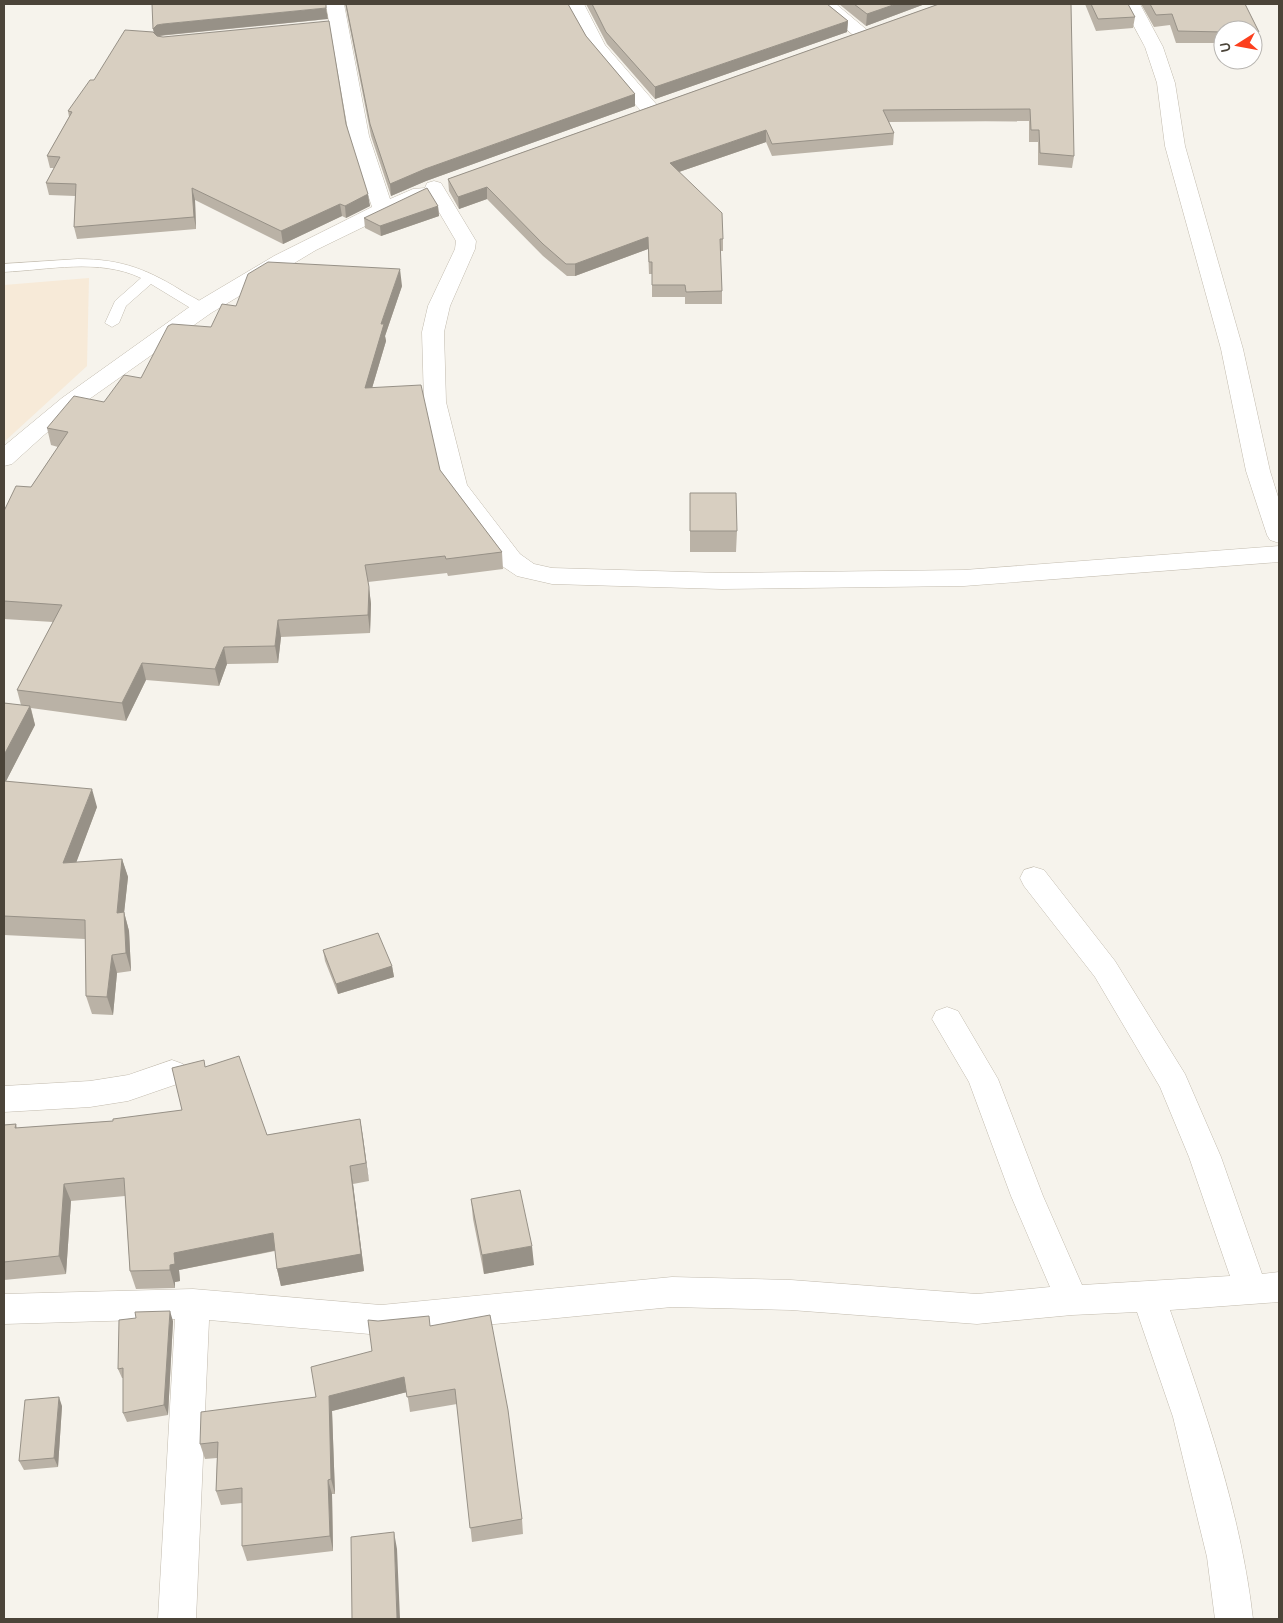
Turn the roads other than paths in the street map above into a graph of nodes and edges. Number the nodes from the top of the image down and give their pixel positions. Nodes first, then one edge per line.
1 (335, 4) edge
2 (575, 4) edge
3 (826, 4) edge
4 (1131, 4) edge
5 (340, 25) junction
6 (321, 27) edge
7 (864, 35) edge
8 (650, 109) edge
9 (383, 209) junction
10 (4, 268) edge
11 (148, 278) junction
12 (202, 309) junction
13 (112, 323) dead end
14 (4, 459) edge
15 (1269, 470) edge
16 (1279, 535) edge
17 (1279, 554) edge
18 (1034, 878) dead end
19 (947, 1019) dead end
20 (172, 1073) edge
21 (4, 1099) edge
22 (1265, 1288) edge
23 (1149, 1297) junction
24 (1072, 1300) junction
25 (193, 1304) junction
26 (4, 1309) edge
27 (178, 1619) edge
28 (1234, 1619) edge

1 - 5 street
2 - 8 street
3 - 7 street
4 - 15 street
5 - 6 street
5 - 9 street
9 - 12 street
9 - 17 street
10 - 11 lane
11 - 12 lane
11 - 13 lane
12 - 14 street
15 - 16 street
18 - 22 street
19 - 24 street
20 - 21 street
22 - 23 street
23 - 24 street
23 - 28 street
24 - 25 street
25 - 26 street
25 - 27 street

